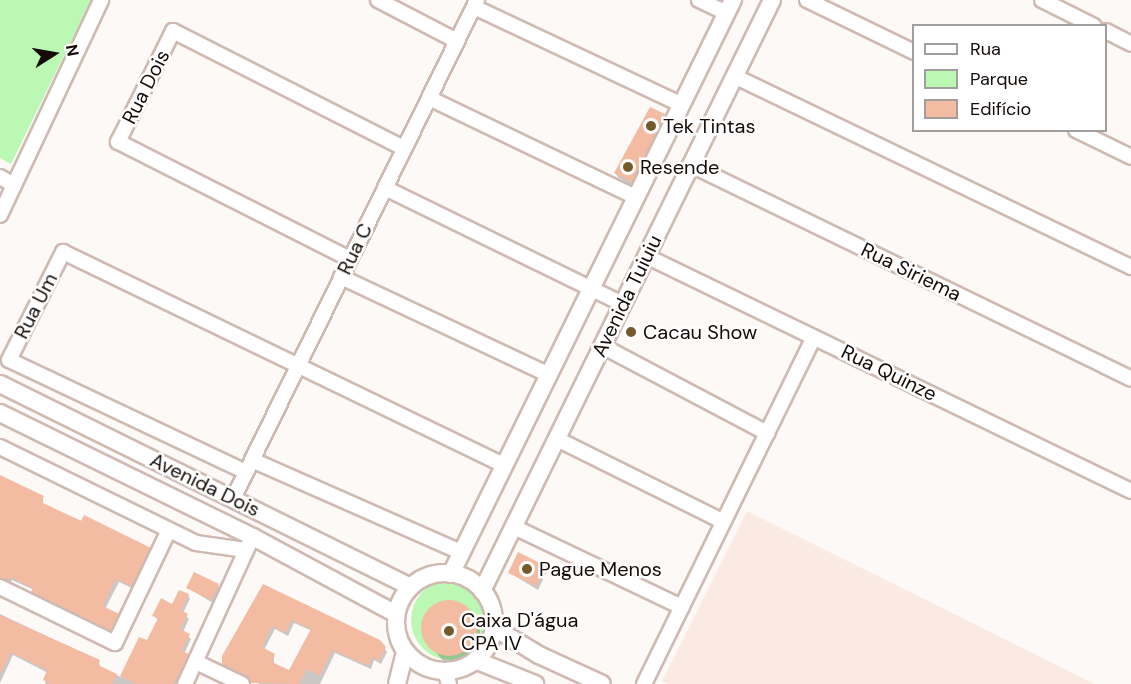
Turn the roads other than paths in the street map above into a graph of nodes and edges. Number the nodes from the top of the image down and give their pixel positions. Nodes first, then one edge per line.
1 (101, 0) edge
2 (378, 0) edge
3 (699, 0) edge
4 (772, 0) edge
5 (807, 0) edge
6 (1042, 0) edge
7 (475, 3) edge
8 (730, 7) edge
9 (1090, 24) edge
10 (1107, 32) edge
11 (457, 41) junction
12 (1131, 44) edge
13 (912, 51) edge
14 (734, 76) junction
15 (429, 98) junction
16 (682, 105) junction
17 (1080, 132) edge
18 (404, 148) junction
19 (1131, 157) edge
20 (691, 165) junction
21 (0, 177) edge
22 (14, 185) junction
23 (385, 188) junction
24 (636, 197) junction
25 (0, 214) edge
26 (646, 256) junction
27 (350, 259) junction
28 (1131, 267) edge
29 (341, 276) junction
30 (592, 287) junction
31 (623, 303) junction
32 (814, 337) junction
33 (602, 346) junction
34 (298, 365) junction
35 (549, 375) junction
36 (1131, 379) edge
37 (0, 384) edge
38 (0, 413) edge
39 (767, 433) junction
40 (557, 439) junction
41 (0, 447) edge
42 (504, 465) junction
43 (249, 466) junction
44 (1131, 491) edge
45 (233, 499) junction
46 (724, 522) junction
47 (513, 527) junction
48 (169, 530) junction
49 (249, 544) junction
50 (461, 552) junction
51 (451, 574) junction
52 (0, 587) edge
53 (411, 587) junction
54 (482, 591) junction
55 (682, 607) junction
56 (396, 614) junction
57 (493, 627) junction
58 (405, 651) junction
59 (475, 660) junction
60 (196, 662) junction
61 (442, 678) edge
62 (185, 684) edge
63 (242, 684) edge
64 (397, 684) edge
65 (535, 684) edge
66 (602, 684) edge
67 (644, 684) edge

1 - 22 street
2 - 11 street
3 - 8 street
4 - 14 main road, Avenida Tuiuiu
5 - 13 street
6 - 9 street
7 - 11 street, Rua C
7 - 16 street
8 - 16 main road, Avenida Tuiuiu
10 - 12 street
11 - 15 street, Rua C
14 - 20 main road, Avenida Tuiuiu
14 - 28 street
15 - 18 street, Rua C
15 - 24 street
16 - 24 main road, Avenida Tuiuiu
17 - 19 street
18 - 23 street, Rua C
18 - 27 street, Rua Dois
20 - 26 main road, Avenida Tuiuiu
20 - 36 street, Rua Siriema
21 - 22 street
22 - 25 street
23 - 27 street, Rua C
23 - 30 street
24 - 30 main road, Avenida Tuiuiu
26 - 31 main road, Avenida Tuiuiu
26 - 32 street, Rua Quinze
27 - 29 street, Rua C
29 - 34 street, Rua C
29 - 35 street
30 - 31 street
30 - 35 main road, Avenida Tuiuiu
31 - 33 main road, Avenida Tuiuiu
32 - 39 street
32 - 44 street, Rua Quinze
33 - 39 street
33 - 40 main road, Avenida Tuiuiu
34 - 42 street
34 - 43 street, Rua C
34 - 43 street, Rua Um
35 - 42 main road, Avenida Tuiuiu
37 - 45 main road, Avenida Dois
38 - 49 main road, Avenida Dois
39 - 46 street
40 - 46 street
40 - 47 main road, Avenida Tuiuiu
41 - 48 street
42 - 50 main road, Avenida Tuiuiu
43 - 45 street, Rua C
43 - 50 street
45 - 53 main road, Avenida Dois
46 - 55 street
47 - 54 main road, Avenida Tuiuiu
47 - 55 street
48 - 49 street
48 - 52 street
49 - 56 main road, Avenida Dois
49 - 60 street
50 - 51 main road, Avenida Tuiuiu
51 - 53 main road
51 - 54 main road
53 - 56 main road
54 - 57 main road
55 - 67 street
56 - 58 main road
57 - 59 main road
57 - 66 main road
58 - 61 main road
58 - 64 main road
59 - 61 main road
59 - 65 main road
60 - 62 street
60 - 63 street

